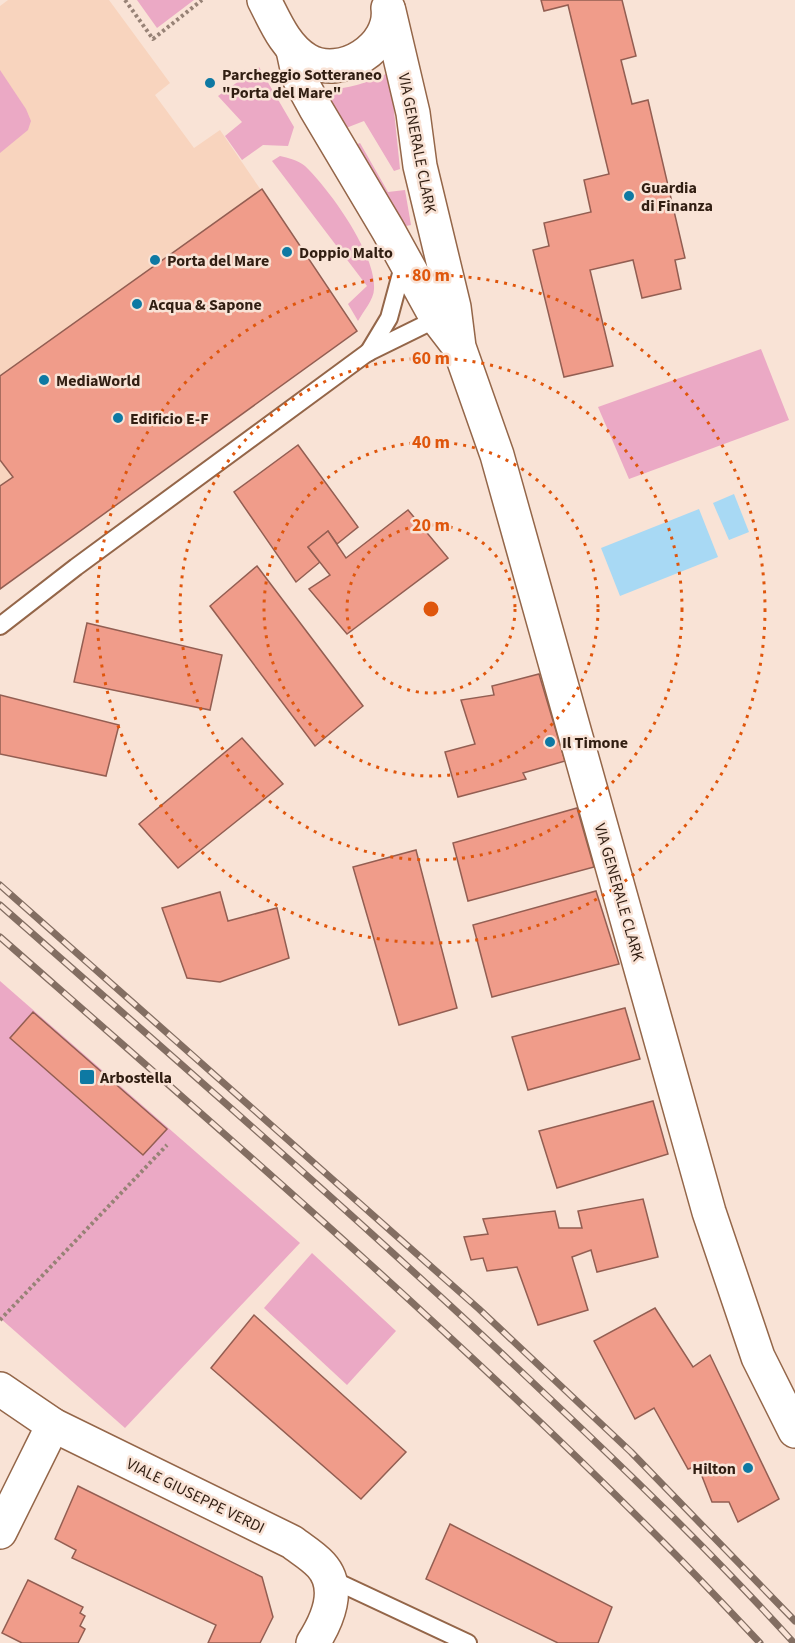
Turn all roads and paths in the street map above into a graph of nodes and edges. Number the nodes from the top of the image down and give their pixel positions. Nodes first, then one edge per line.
1 (125, 0) edge
2 (202, 0) edge
3 (264, 0) edge
4 (388, 6) edge
5 (293, 50) junction
6 (398, 251) junction
7 (444, 306) junction
8 (367, 353) junction
9 (0, 626) edge
10 (167, 1145) dead end
11 (0, 1320) edge
12 (0, 1389) edge
13 (53, 1425) junction
14 (795, 1431) edge
15 (0, 1532) edge
16 (329, 1578) junction
17 (313, 1643) edge
18 (468, 1643) edge

1 - 2 path
3 - 5 main road
4 - 5 main road
4 - 7 main road, VIA GENERALE CLARK
5 - 6 main road, VIA GENERALE CLARK
6 - 7 main road, VIA GENERALE CLARK
6 - 8 lane
7 - 8 lane
7 - 14 main road, VIA GENERALE CLARK
8 - 9 lane
10 - 11 path
12 - 13 main road, VIALE GIUSEPPE VERDI
13 - 15 main road
13 - 16 main road, VIALE GIUSEPPE VERDI
16 - 17 main road
16 - 18 lane, VIALE GIUSEPPE VERDI

